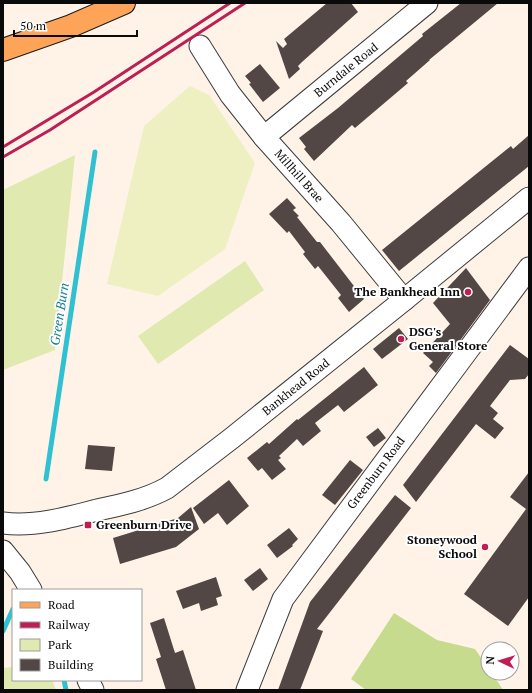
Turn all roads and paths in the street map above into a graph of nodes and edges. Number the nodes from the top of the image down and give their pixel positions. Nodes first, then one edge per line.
1 (124, 3) edge
2 (427, 3) edge
3 (200, 46) dead end
4 (3, 50) edge
5 (264, 137) junction
6 (529, 198) edge
7 (529, 268) edge
8 (404, 300) junction
9 (3, 523) edge
10 (37, 523) junction
11 (3, 544) edge
12 (3, 551) edge
13 (29, 589) edge
14 (88, 681) edge
15 (93, 690) edge
16 (247, 690) edge

1 - 4 main road
2 - 5 street, Burndale Road
3 - 5 street, Millhill Brae
5 - 8 street, Millhill Brae
6 - 8 street, Bankhead Road
7 - 16 street, Greenburn Road
8 - 10 street, Bankhead Road
9 - 10 street, Bankhead Road
10 - 11 street, Bankhead Road
12 - 13 street
14 - 15 street

